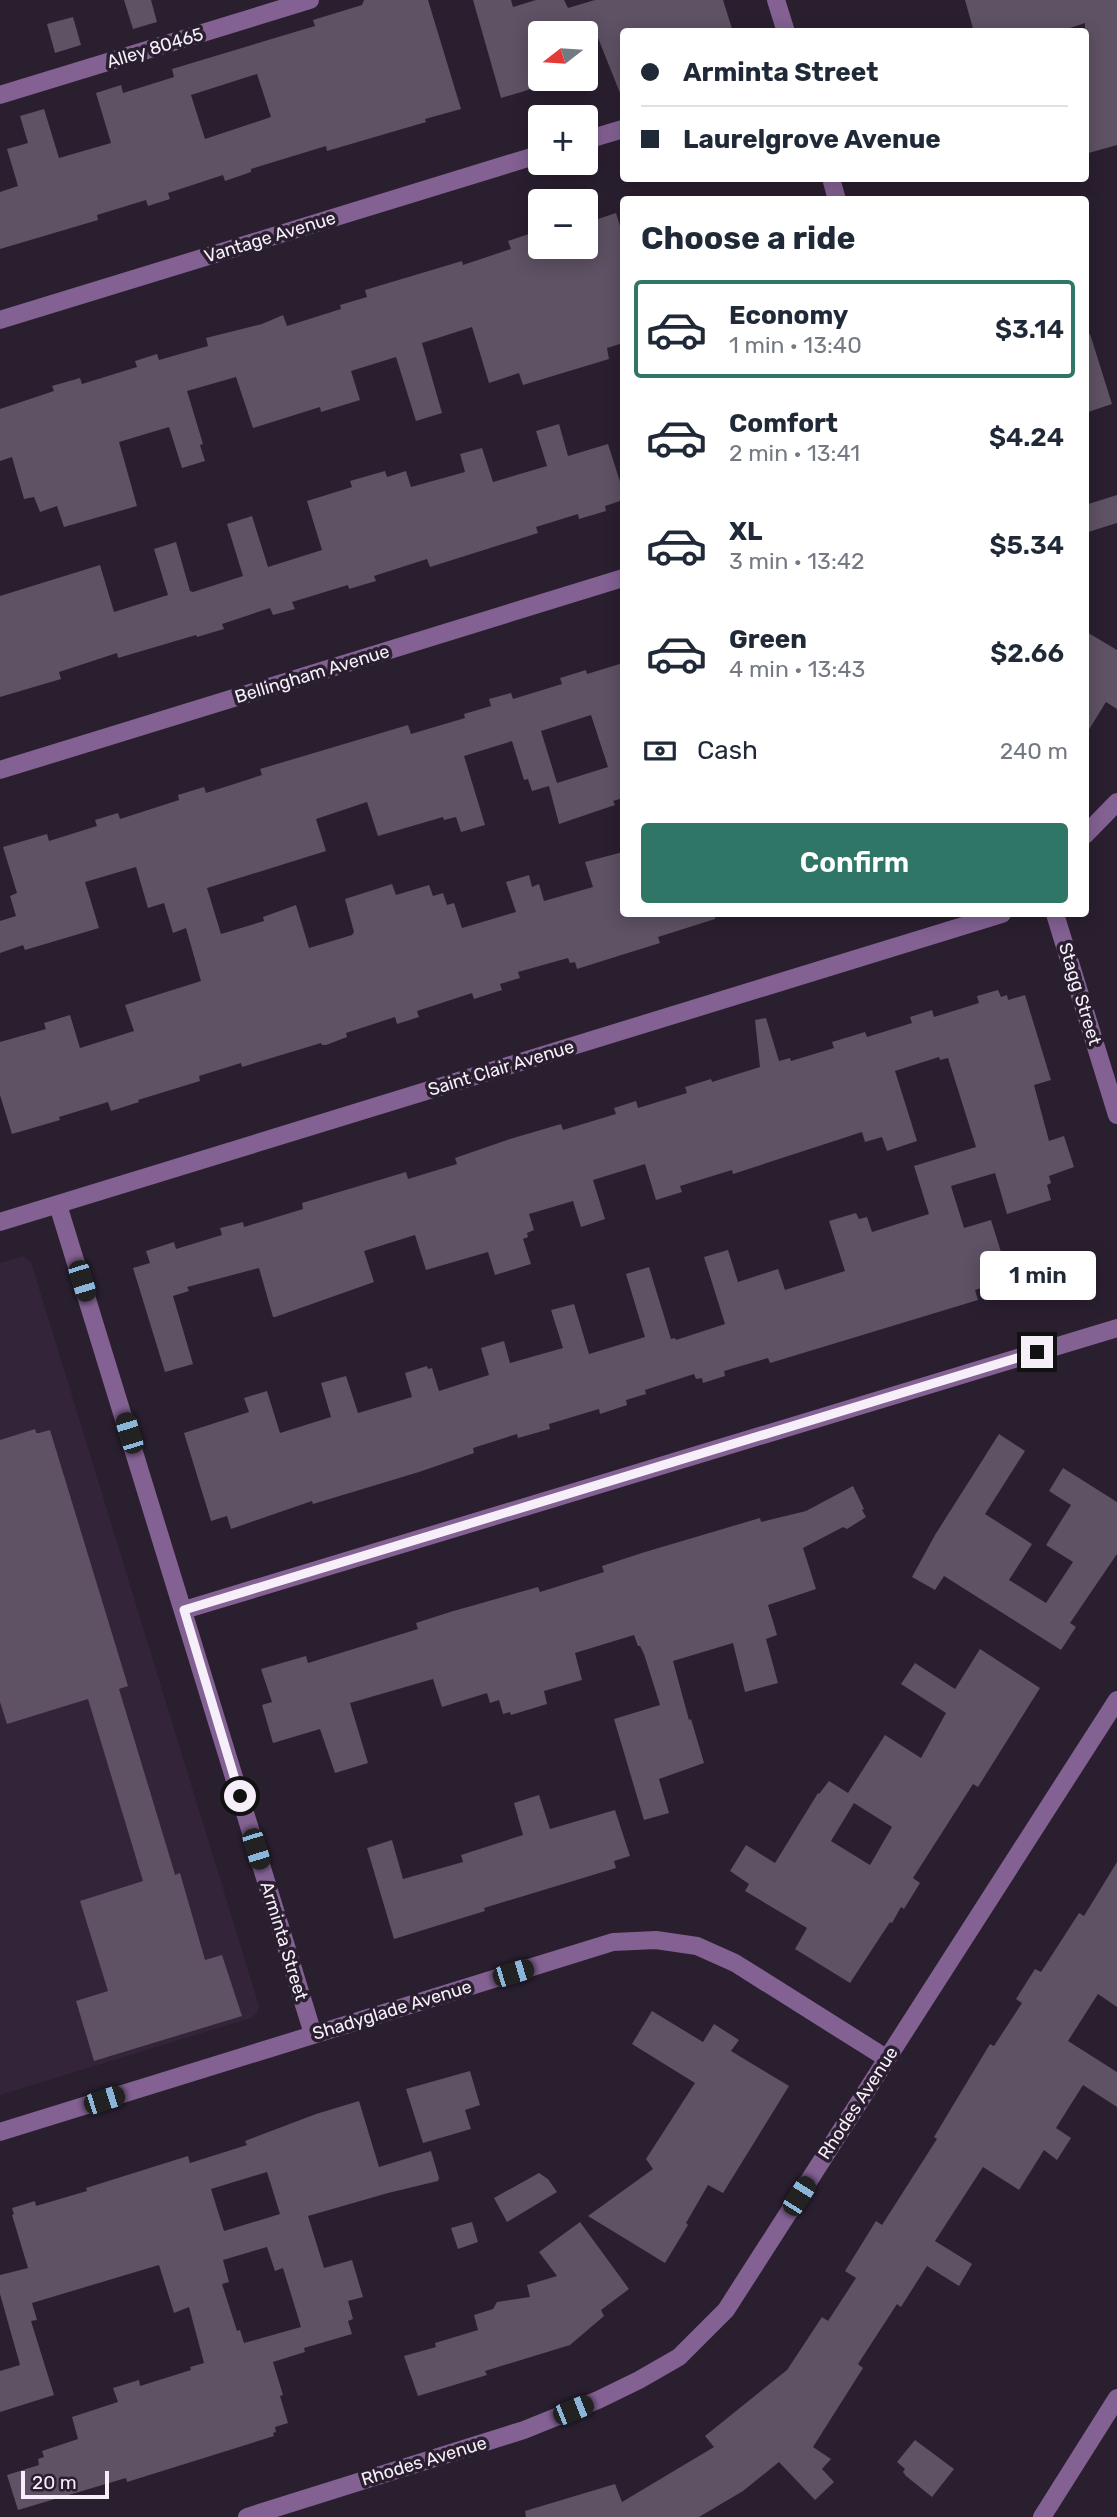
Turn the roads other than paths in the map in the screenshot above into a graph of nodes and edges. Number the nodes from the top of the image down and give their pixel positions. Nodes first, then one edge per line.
1 (310, 0) edge
2 (776, 0) edge
3 (785, 28) edge
4 (0, 95) edge
5 (620, 130) edge
6 (598, 136) edge
7 (528, 158) edge
8 (0, 320) edge
9 (620, 579) edge
10 (0, 770) edge
11 (1117, 802) edge
12 (1089, 831) edge
13 (992, 917) edge
14 (1056, 917) edge
15 (1117, 1115) edge
16 (58, 1205) junction
17 (0, 1222) edge
18 (1117, 1328) edge
19 (184, 1610) junction
20 (1117, 1700) edge
21 (313, 2034) junction
22 (886, 2058) junction
23 (0, 2132) edge
24 (1117, 2398) edge
25 (247, 2517) edge
26 (1042, 2517) edge

1 - 4 street, Alley 80465
2 - 3 street
5 - 6 street
7 - 8 street, Vantage Avenue
9 - 10 street, Bellingham Avenue
11 - 12 street
13 - 16 street, Saint Clair Avenue
14 - 15 street, Stagg Street
16 - 17 street, Saint Clair Avenue
16 - 19 street, Arminta Street
18 - 19 street
19 - 21 street, Arminta Street
20 - 22 street, Rhodes Avenue
21 - 22 street, Shadyglade Avenue
21 - 23 street, Shadyglade Avenue
22 - 25 street, Rhodes Avenue
24 - 26 street

